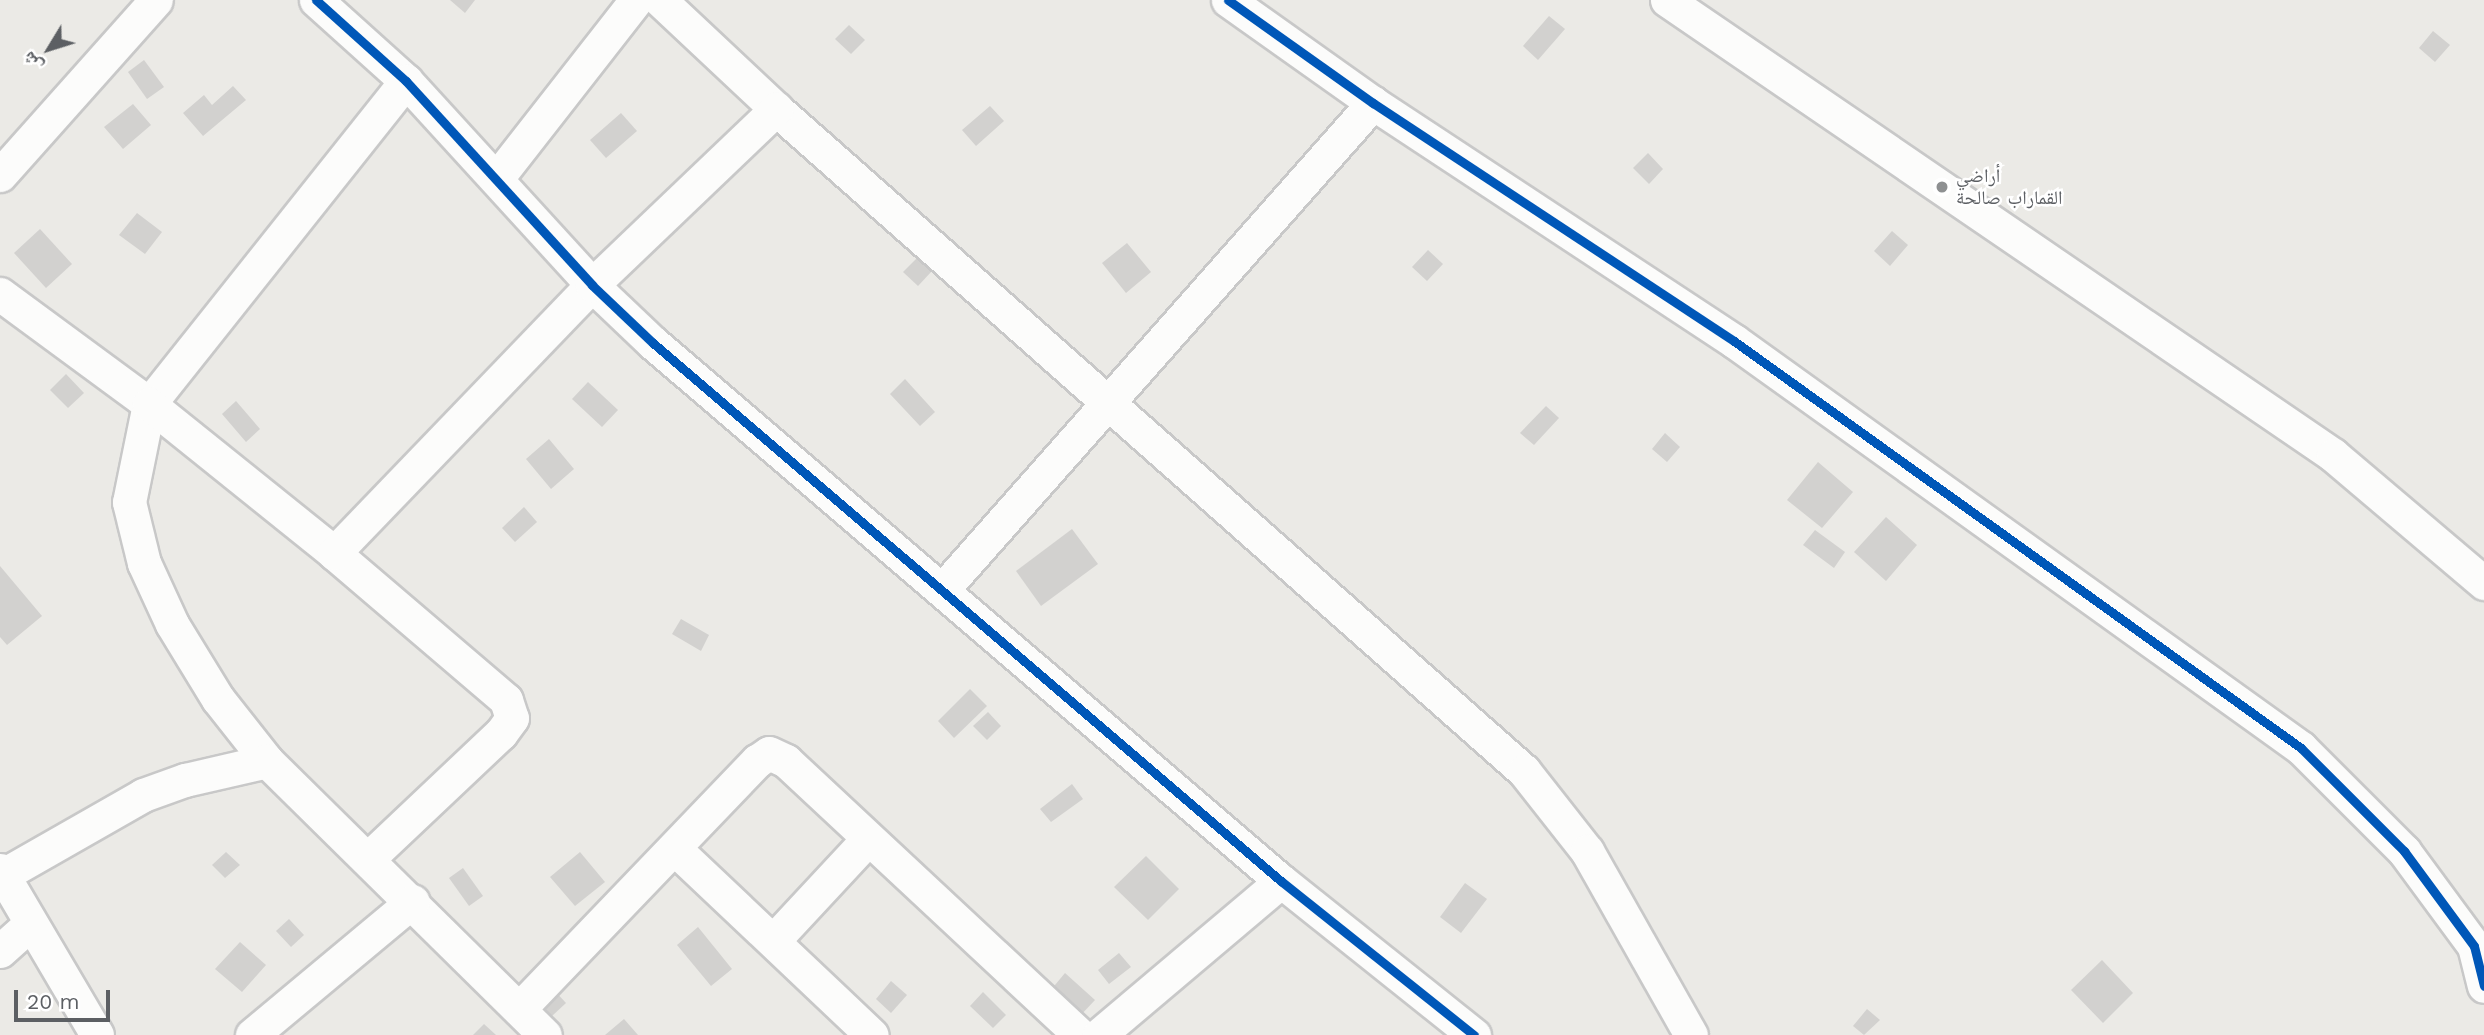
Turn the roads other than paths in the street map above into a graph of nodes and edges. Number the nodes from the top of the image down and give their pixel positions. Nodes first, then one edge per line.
1 (156, 0) edge
2 (316, 0) edge
3 (636, 0) edge
4 (660, 0) edge
5 (1200, 0) edge
6 (1667, 0) edge
7 (1232, 3) edge
8 (406, 81) junction
9 (1373, 103) junction
10 (776, 109) junction
11 (0, 176) edge
12 (497, 178) junction
13 (592, 285) junction
14 (0, 295) edge
15 (1107, 402) junction
16 (149, 404) junction
17 (334, 553) junction
18 (2484, 583) edge
19 (943, 589) junction
20 (267, 761) junction
21 (867, 840) junction
22 (674, 848) junction
23 (369, 858) junction
24 (2, 872) edge
25 (1281, 881) junction
26 (414, 901) junction
27 (29, 925) junction
28 (773, 941) junction
29 (2479, 948) edge
30 (0, 951) edge
31 (2484, 986) edge
32 (519, 1009) junction
33 (97, 1035) edge
34 (251, 1035) edge
35 (545, 1035) edge
36 (872, 1035) edge
37 (1080, 1035) edge
38 (1099, 1035) edge
39 (1474, 1035) edge
40 (1691, 1035) edge

1 - 11 street
2 - 8 street
3 - 12 street
4 - 10 street
5 - 7 street
6 - 18 street
7 - 9 street
8 - 12 street
8 - 16 street
9 - 15 street
9 - 29 street
10 - 13 street
10 - 15 street
12 - 13 street
13 - 17 street
13 - 19 street
14 - 16 street
15 - 19 street
15 - 40 street
16 - 17 street
16 - 20 street
17 - 23 street
19 - 25 street
20 - 23 street
20 - 24 street
21 - 22 street
21 - 28 street
21 - 37 street
22 - 28 street
22 - 32 street
23 - 26 street
24 - 27 street
25 - 38 street
25 - 39 street
26 - 32 street
26 - 34 street
27 - 30 street
27 - 33 street
28 - 36 street
29 - 31 street
32 - 35 street

